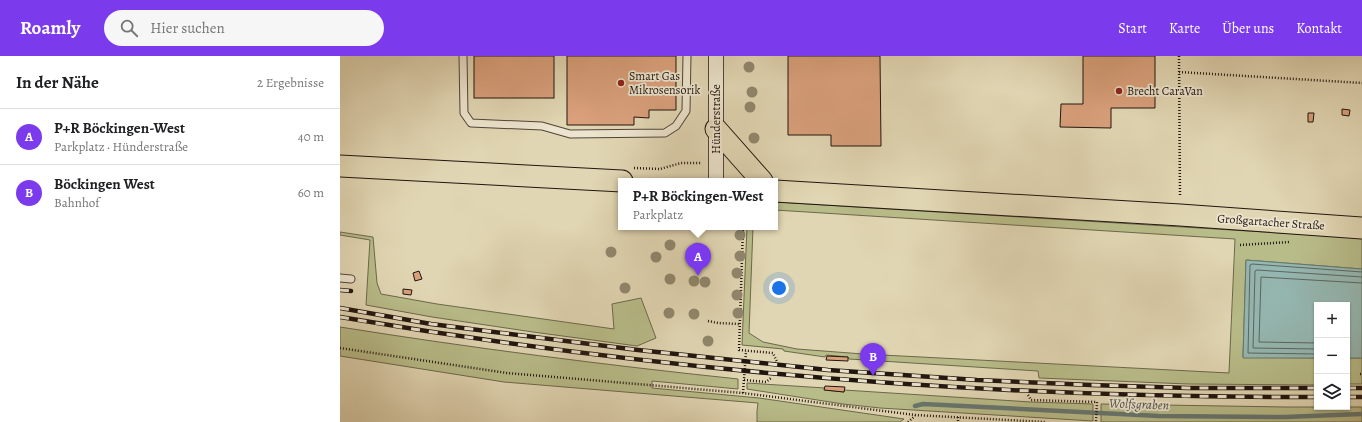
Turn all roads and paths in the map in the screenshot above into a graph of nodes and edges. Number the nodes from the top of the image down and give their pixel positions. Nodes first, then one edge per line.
1 (463, 56) edge
2 (687, 56) edge
3 (716, 56) edge
4 (1179, 56) edge
5 (1179, 72) junction
6 (1362, 83) edge
7 (716, 129) junction
8 (340, 166) edge
9 (716, 178) edge
10 (759, 178) edge
11 (618, 181) edge
12 (778, 191) edge
13 (1180, 215) junction
14 (1362, 228) edge
15 (743, 230) edge
16 (340, 278) edge
17 (351, 279) dead end
18 (708, 321) dead end
19 (740, 324) junction
20 (340, 348) edge
21 (746, 351) junction
22 (777, 362) dead end
23 (771, 378) dead end
24 (744, 380) junction
25 (743, 393) junction
26 (1028, 395) dead end
27 (915, 415) junction
28 (958, 417) junction
29 (908, 422) edge
30 (958, 422) edge
31 (1045, 422) edge
32 (1096, 422) edge

1 - 2 lane
3 - 7 street, Hünderstraße
4 - 5 path
5 - 6 path
5 - 13 path
7 - 9 street, Hünderstraße
7 - 10 main road
8 - 11 main road
12 - 13 main road, Großgartacher Straße
13 - 14 main road, Großgartacher Straße
15 - 19 path
16 - 17 lane
18 - 19 path
19 - 21 path
20 - 25 path
21 - 22 path
21 - 24 path
23 - 24 path
24 - 25 path
25 - 27 path
26 - 32 path
27 - 28 path
27 - 29 path
28 - 30 path
28 - 31 path

